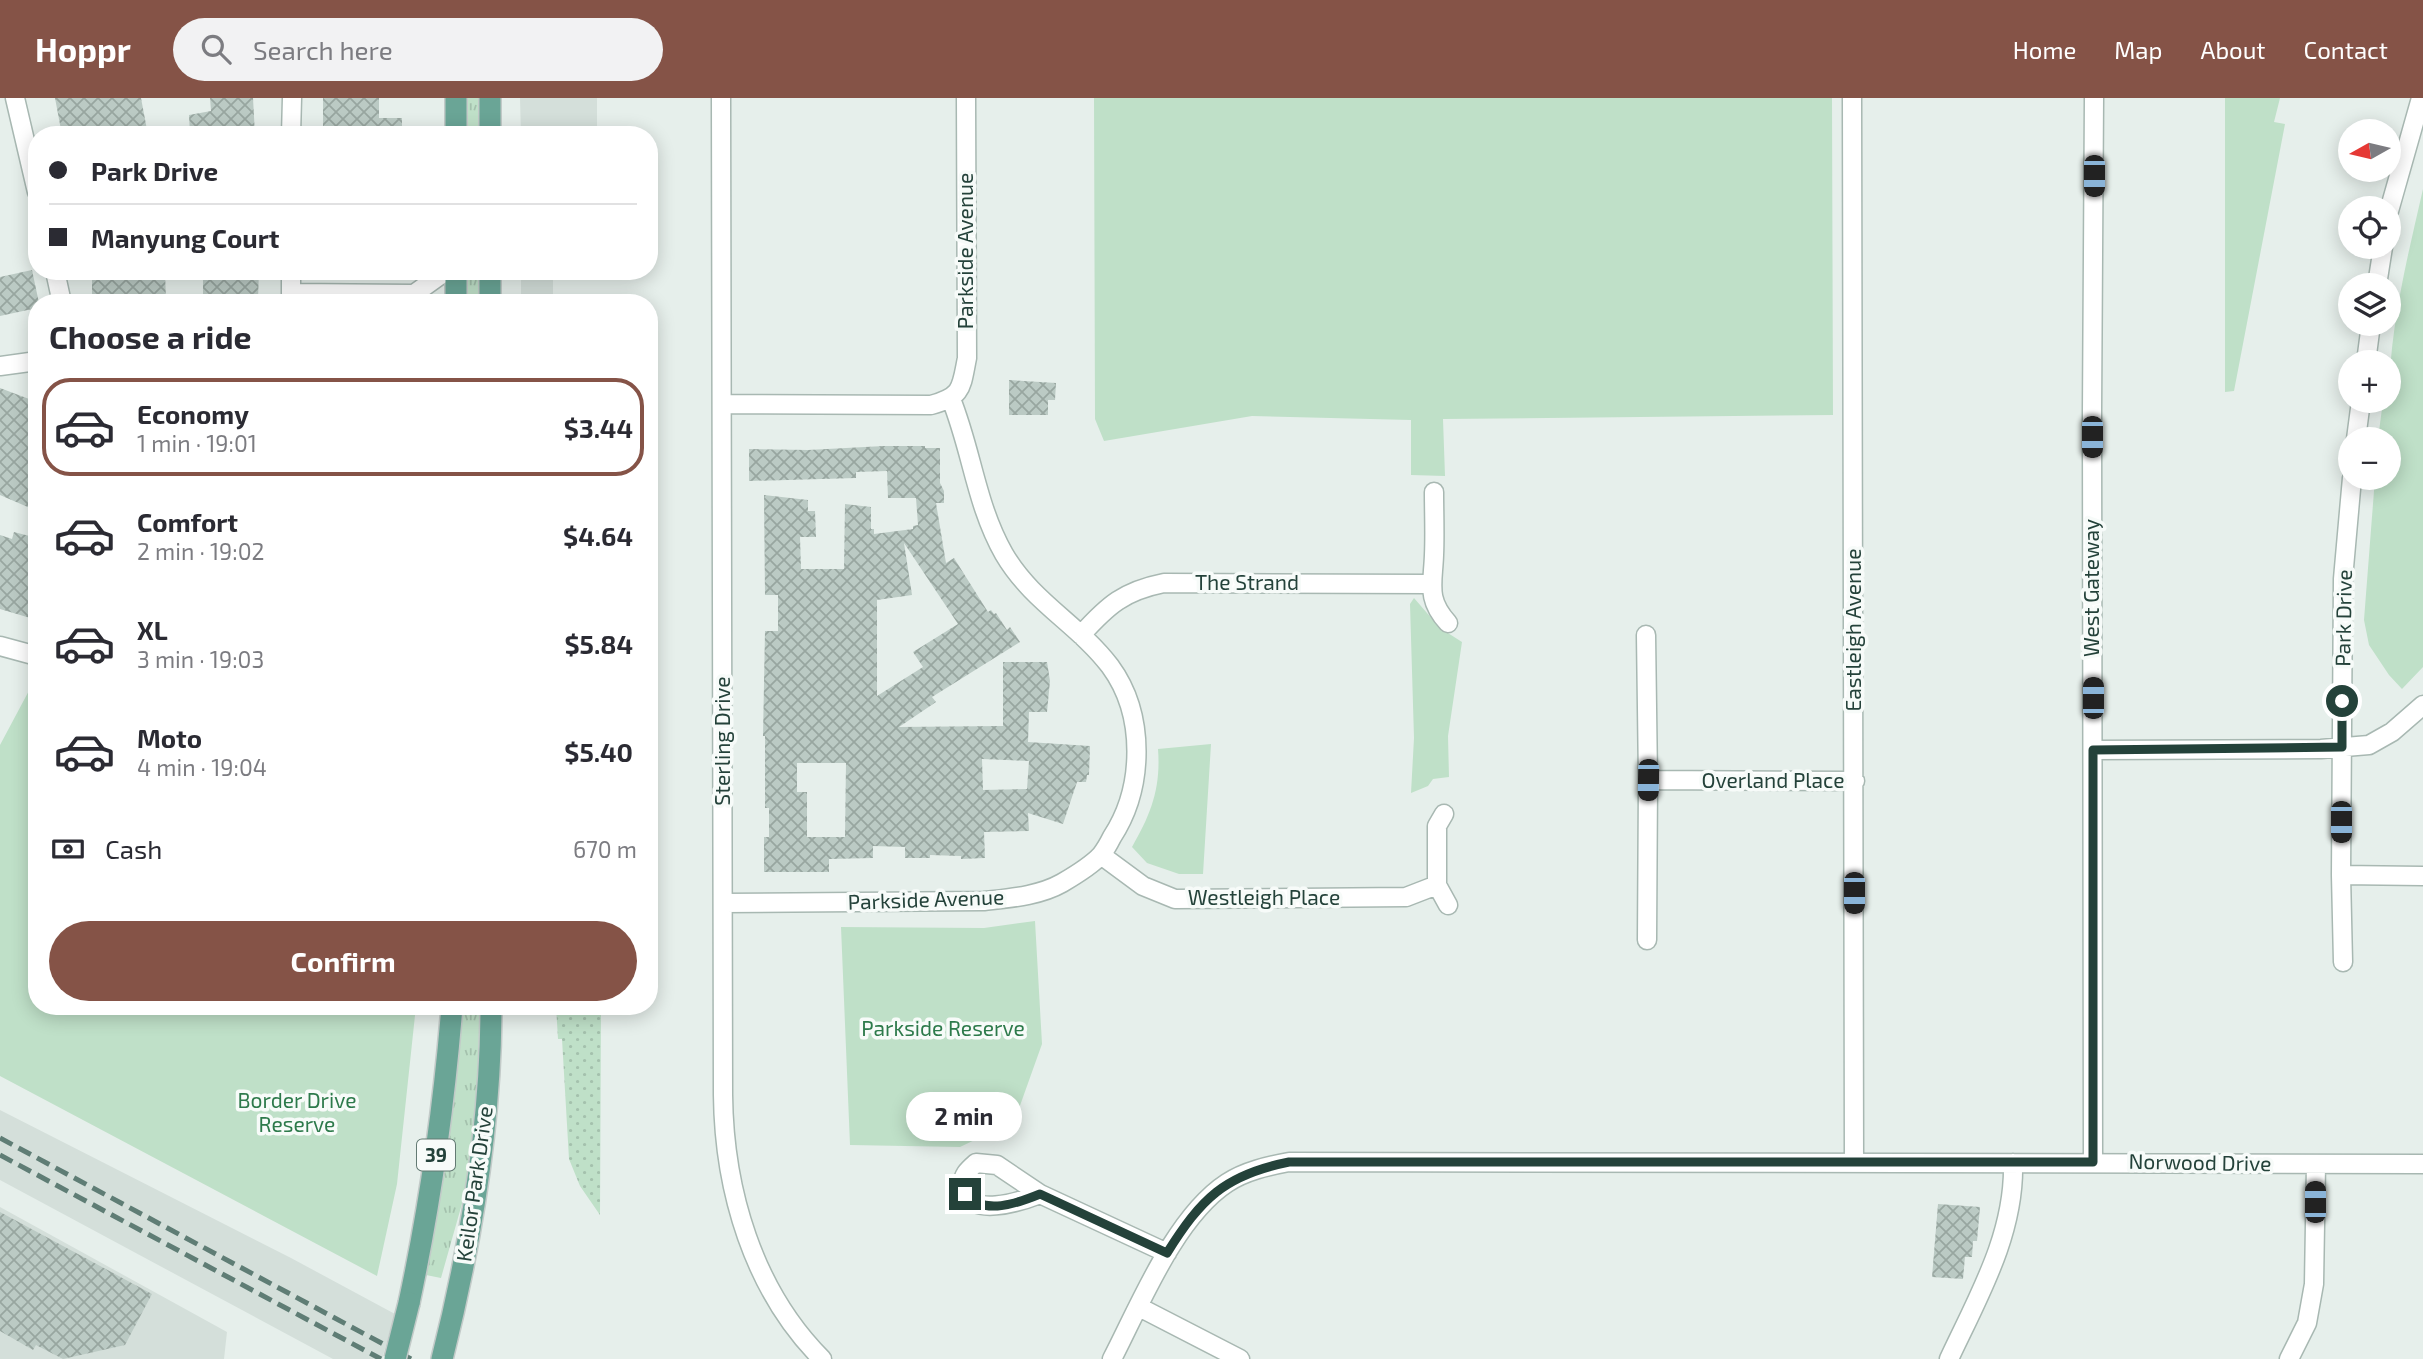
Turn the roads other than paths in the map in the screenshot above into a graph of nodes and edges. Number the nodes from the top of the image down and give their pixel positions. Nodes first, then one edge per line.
1 (15, 98) edge
2 (292, 98) edge
3 (456, 98) edge
4 (490, 98) edge
5 (721, 98) edge
6 (966, 98) edge
7 (1852, 98) edge
8 (2094, 98) edge
9 (2421, 98) edge
10 (291, 126) edge
11 (456, 126) edge
12 (490, 126) edge
13 (28, 154) edge
14 (2393, 196) edge
15 (437, 280) edge
16 (424, 294) edge
17 (28, 362) edge
18 (0, 366) edge
19 (951, 399) junction
20 (722, 404) junction
21 (2351, 490) edge
22 (1434, 492) dead end
23 (1430, 584) junction
24 (1448, 624) dead end
25 (1081, 635) junction
26 (1646, 635) dead end
27 (0, 646) edge
28 (28, 654) edge
29 (2423, 705) edge
30 (2342, 747) junction
31 (2093, 750) junction
32 (1648, 780) junction
33 (1854, 781) junction
34 (1444, 814) dead end
35 (1101, 855) junction
36 (2341, 875) junction
37 (2423, 876) edge
38 (1437, 885) junction
39 (723, 903) junction
40 (1448, 905) dead end
41 (1647, 940) dead end
42 (2343, 962) dead end
43 (451, 1015) edge
44 (491, 1015) edge
45 (1854, 1162) junction
46 (2093, 1162) junction
47 (2013, 1163) junction
48 (2316, 1164) junction
49 (2423, 1164) edge
50 (1040, 1194) dead end
51 (1167, 1253) junction
52 (1139, 1307) junction
53 (395, 1359) edge
54 (442, 1359) edge
55 (822, 1359) edge
56 (1112, 1359) edge
57 (1240, 1359) edge
58 (1949, 1359) edge
59 (2289, 1359) edge

1 - 13 street
2 - 10 street
3 - 11 main road
4 - 12 main road
5 - 20 street, Sterling Drive
6 - 19 street, Parkside Avenue
7 - 33 street, Eastleigh Avenue
8 - 31 street, West Gateway
9 - 14 street
15 - 16 street
17 - 18 street
19 - 20 street
19 - 25 street, Parkside Avenue
20 - 39 street, Sterling Drive
21 - 30 street, Park Drive
22 - 23 street
23 - 24 street
23 - 25 street, The Strand
25 - 35 street, Parkside Avenue
26 - 32 street
27 - 28 street
29 - 30 street
30 - 31 street
30 - 36 street, Park Drive
31 - 46 street, West Gateway
32 - 33 street, Overland Place
32 - 41 street
33 - 45 street, Eastleigh Avenue
34 - 38 street
35 - 38 street, Westleigh Place
35 - 39 street, Parkside Avenue
36 - 37 street
36 - 42 street, Park Drive
38 - 40 street
39 - 55 street, Sterling Drive
43 - 53 main road, Keilor Park Drive / 39, bridge
44 - 54 main road, Keilor Park Drive / 39
45 - 47 street, Norwood Drive
45 - 51 street, Norwood Drive
46 - 47 street, Norwood Drive
46 - 48 street, Norwood Drive
47 - 58 street
48 - 49 street, Norwood Drive
48 - 59 street
50 - 51 street
51 - 52 street, Norwood Drive
52 - 56 street, Norwood Drive
52 - 57 street

